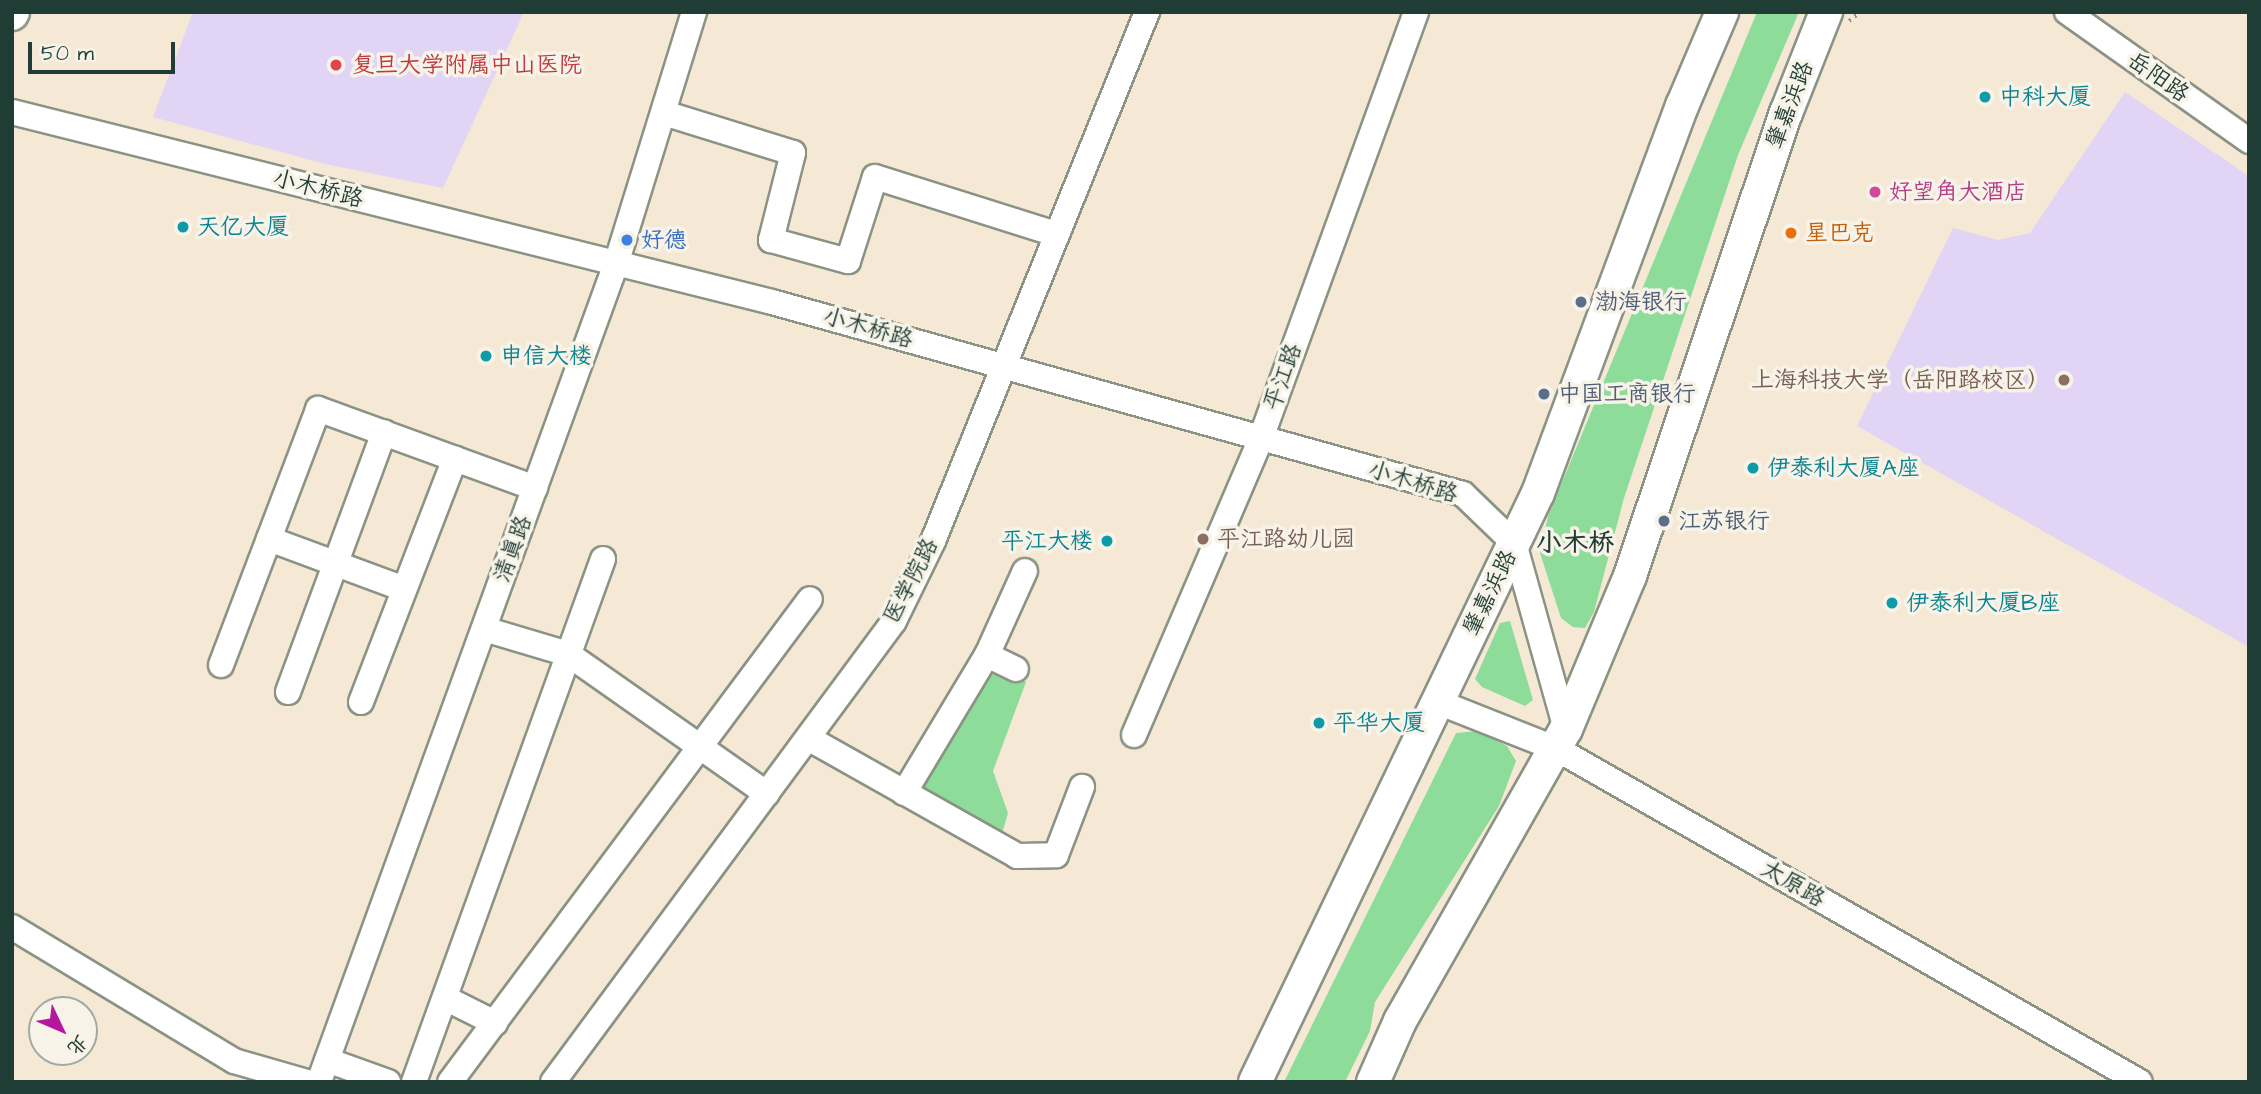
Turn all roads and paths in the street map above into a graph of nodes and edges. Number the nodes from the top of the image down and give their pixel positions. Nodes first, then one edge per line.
1 (694, 12) edge
2 (1147, 12) edge
3 (1416, 12) edge
4 (1723, 12) edge
5 (1826, 12) edge
6 (2067, 12) edge
7 (12, 112) edge
8 (664, 113) junction
9 (2249, 141) edge
10 (1056, 234) junction
11 (616, 264) junction
12 (1002, 366) junction
13 (384, 432) junction
14 (1261, 438) junction
15 (454, 458) junction
16 (535, 488) junction
17 (269, 539) junction
18 (1514, 542) junction
19 (603, 559) dead end
20 (336, 564) junction
21 (1025, 571) dead end
22 (404, 589) junction
23 (810, 599) dead end
24 (484, 629) junction
25 (568, 654) junction
26 (988, 655) junction
27 (221, 665) dead end
28 (1016, 669) dead end
29 (288, 692) dead end
30 (361, 702) dead end
31 (1438, 702) junction
32 (1134, 735) dead end
33 (808, 738) junction
34 (1562, 739) junction
35 (702, 747) junction
36 (1083, 787) dead end
37 (904, 793) junction
38 (767, 794) junction
39 (12, 927) edge
40 (445, 998) junction
41 (495, 1023) junction
42 (323, 1071) edge
43 (307, 1082) edge
44 (388, 1082) edge
45 (414, 1082) edge
46 (450, 1082) edge
47 (553, 1082) edge
48 (1255, 1082) edge
49 (1373, 1082) edge
50 (2140, 1082) edge

1 - 8 street, 清真路
2 - 10 street, 医学院路
3 - 14 street, 平江路
4 - 18 main road, 肇嘉浜路
5 - 34 main road, 肇嘉浜路
6 - 9 street, 岳阳路
7 - 11 street, 小木桥路
8 - 10 street
8 - 11 street, 清真路
10 - 12 street, 医学院路
11 - 12 street, 小木桥路
11 - 16 street, 清真路
12 - 14 street, 小木桥路
12 - 33 street, 医学院路
13 - 15 street
13 - 17 street
13 - 20 street
14 - 18 street, 小木桥路
14 - 32 street, 平江路
15 - 16 street
15 - 22 street
16 - 24 street, 清真路
17 - 20 street
17 - 27 street
18 - 31 main road, 肇嘉浜路
18 - 34 street
19 - 25 street
20 - 22 street
20 - 29 street
21 - 26 street
22 - 30 street
23 - 35 street
24 - 25 street
24 - 42 street, 清真路
25 - 35 street
25 - 40 street
26 - 28 street
26 - 37 street
31 - 34 street, 太原路
31 - 48 main road, 肇嘉浜路
33 - 37 street
33 - 38 street, 医学院路
34 - 49 main road, 肇嘉浜路
34 - 50 street, 太原路
35 - 38 street
35 - 41 street
36 - 37 street
38 - 47 street, 医学院路
39 - 43 street
40 - 41 street
40 - 45 street
41 - 46 street
42 - 44 street

